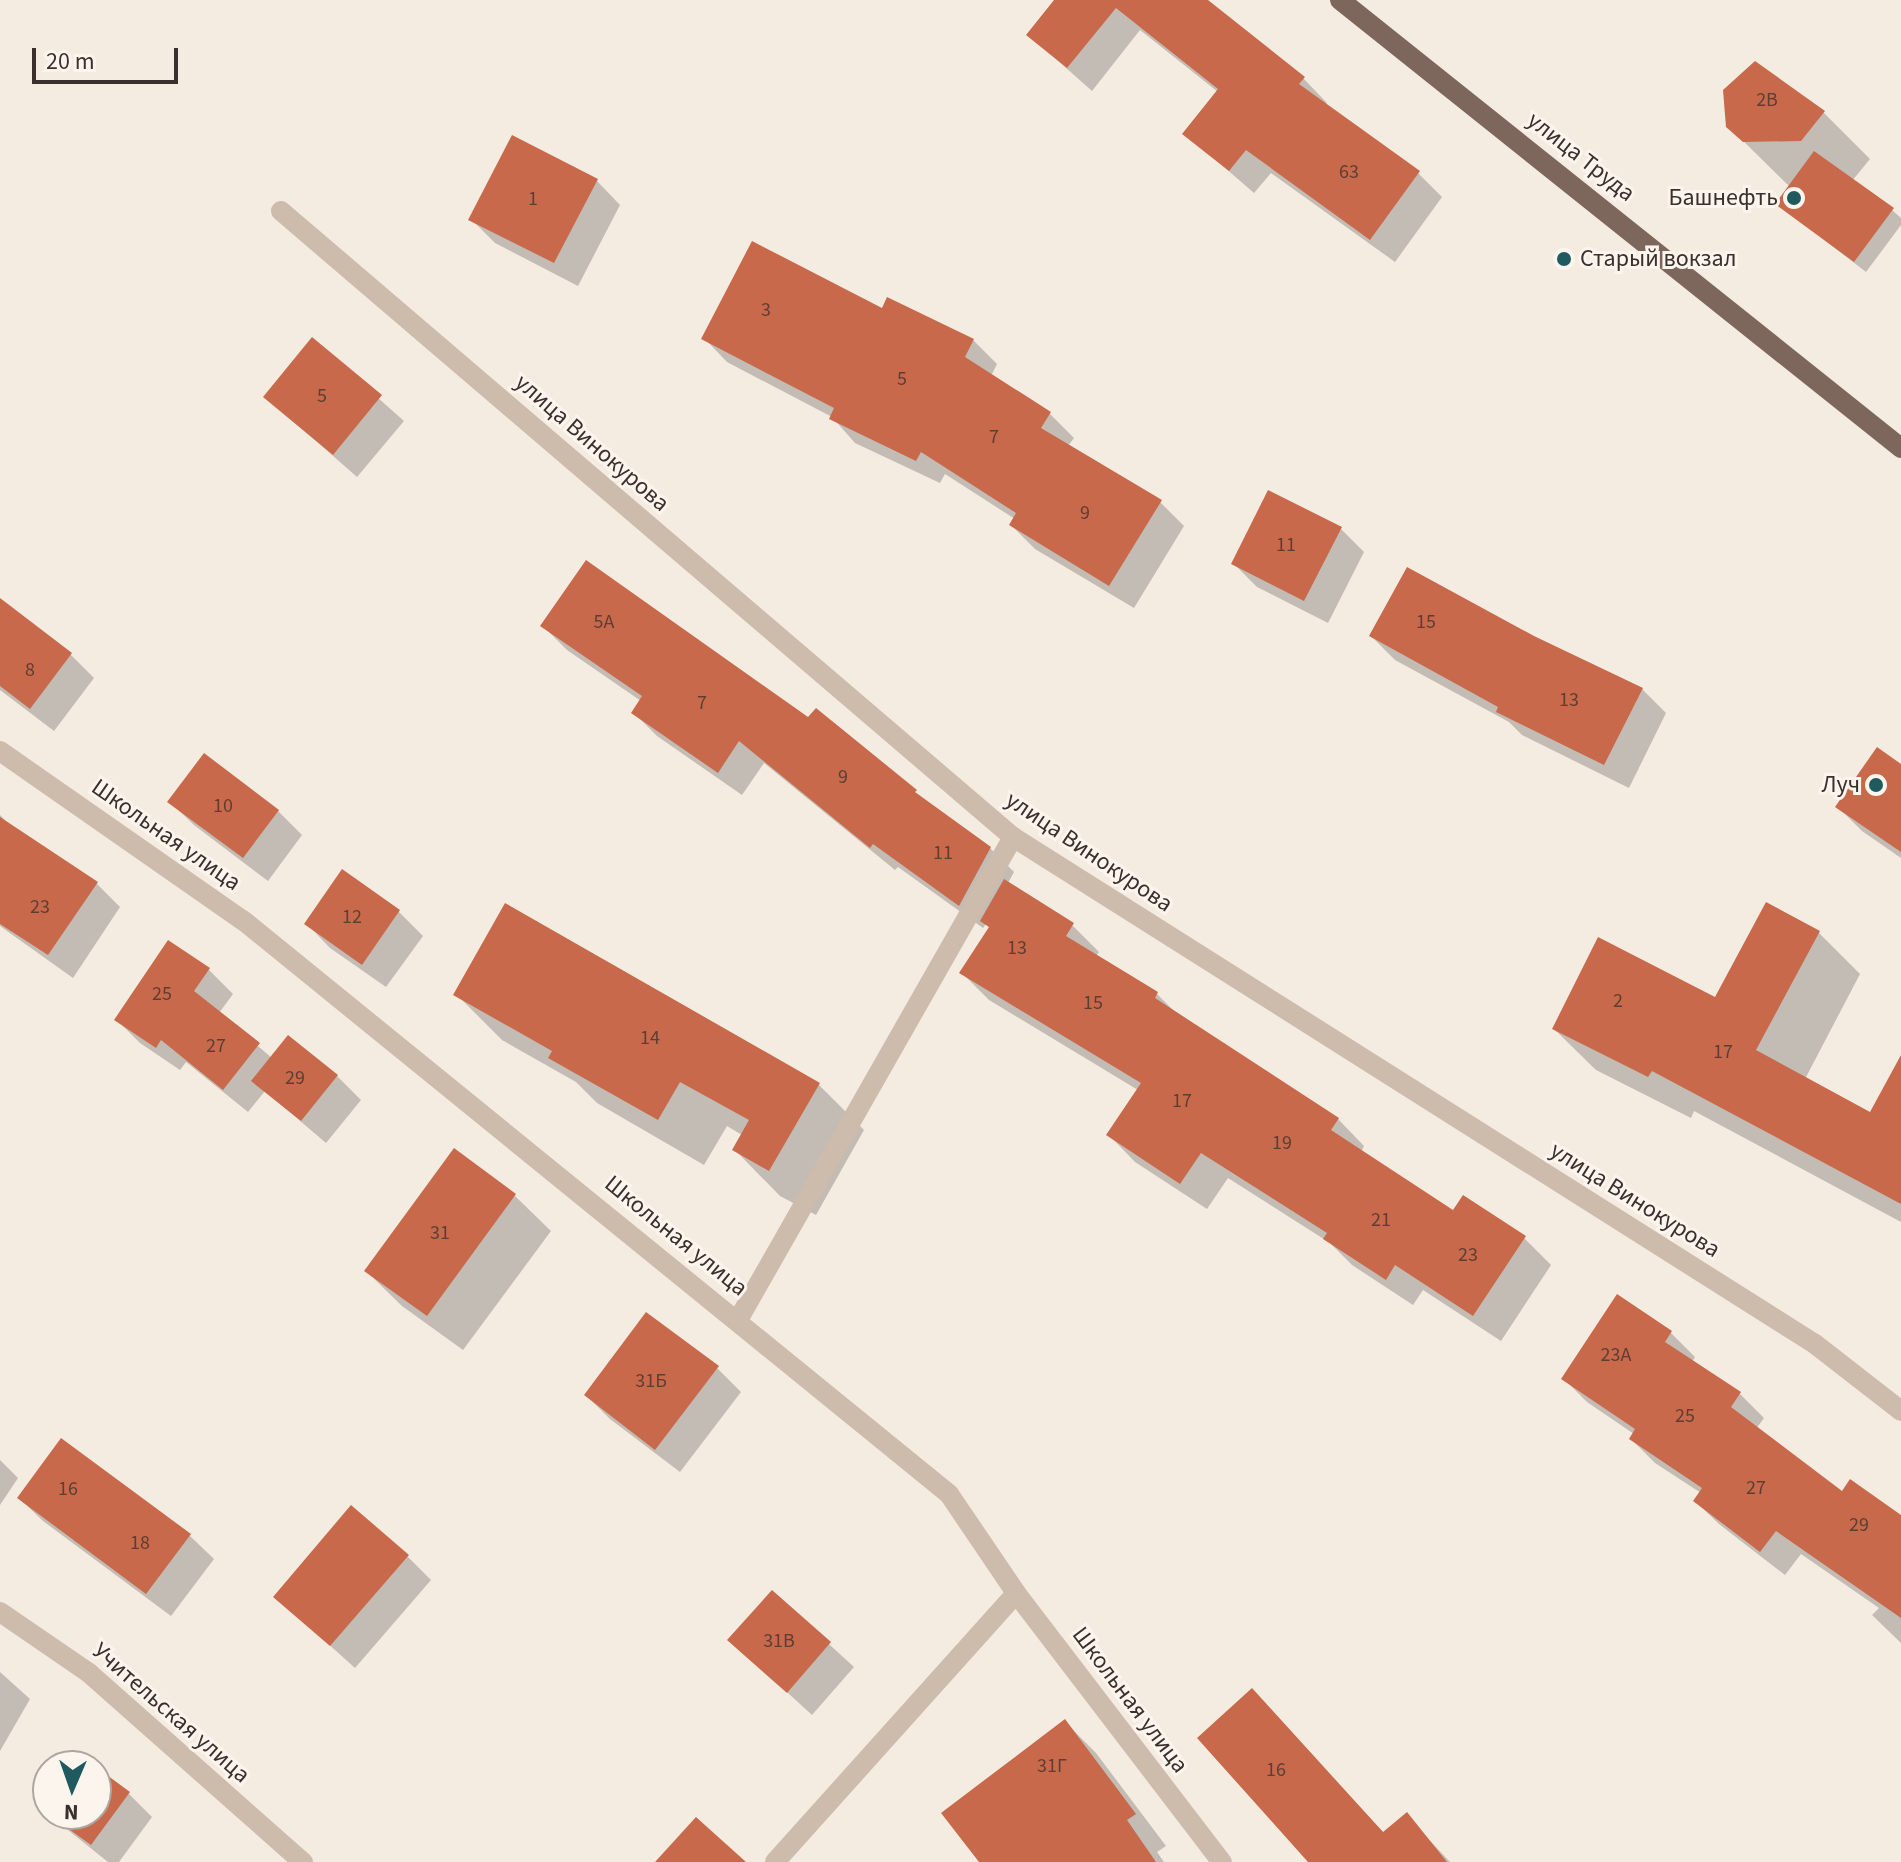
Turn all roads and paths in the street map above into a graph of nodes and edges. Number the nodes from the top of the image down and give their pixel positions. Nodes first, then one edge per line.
1 (1340, 0) edge
2 (281, 211) dead end
3 (1901, 448) edge
4 (0, 751) edge
5 (1013, 837) junction
6 (738, 1320) junction
7 (1901, 1411) edge
8 (1016, 1593) junction
9 (0, 1612) edge
10 (303, 1862) edge
11 (775, 1862) edge
12 (1222, 1862) edge

1 - 3 main road, улица Труда
2 - 5 street, улица Винокурова
4 - 6 street, Школьная улица
5 - 6 street
5 - 7 street, улица Винокурова
6 - 8 street, Школьная улица
8 - 11 street
8 - 12 street, Школьная улица
9 - 10 street, Учительская улица

